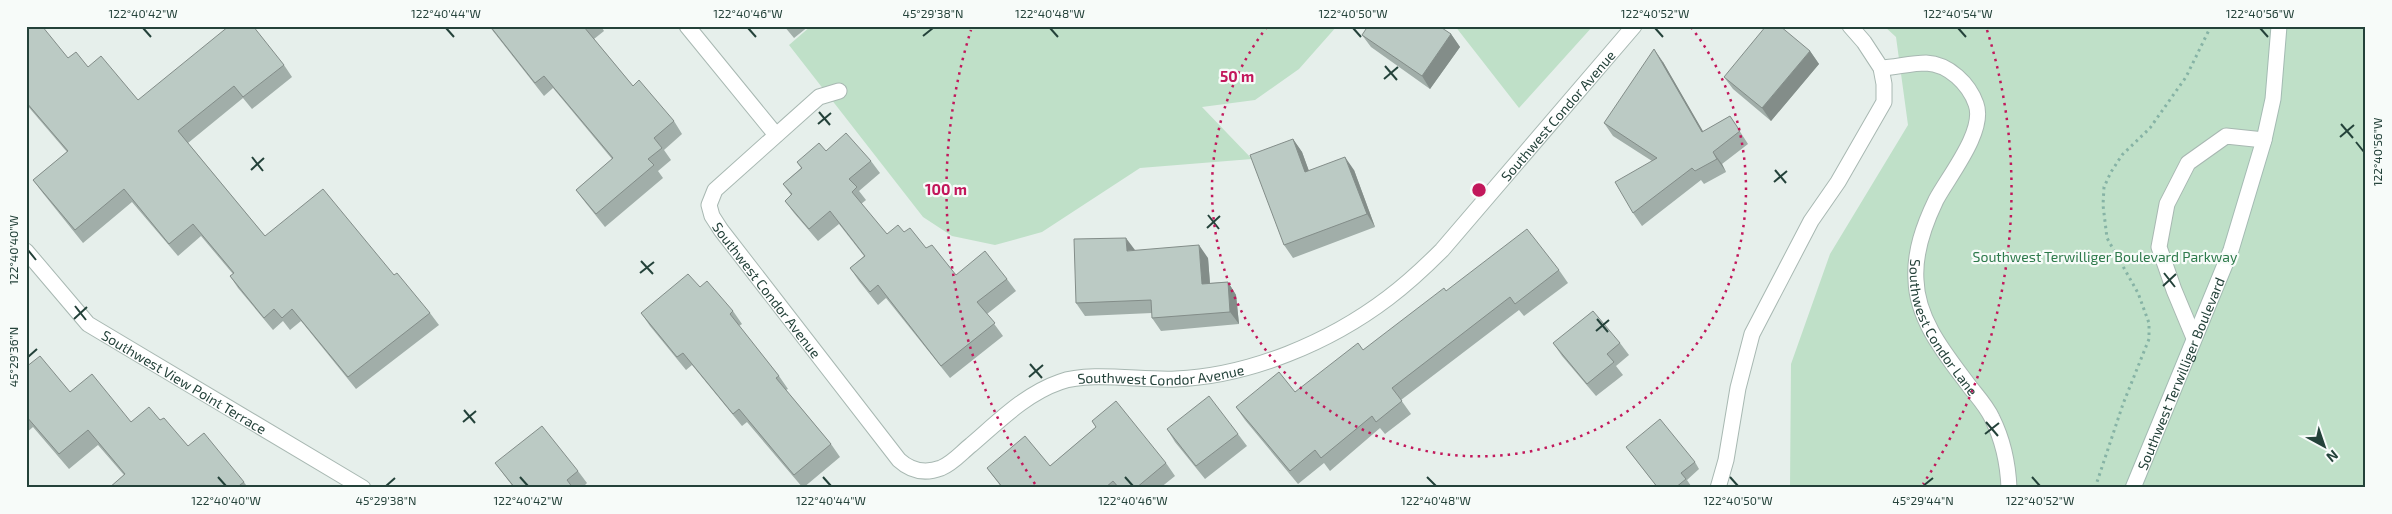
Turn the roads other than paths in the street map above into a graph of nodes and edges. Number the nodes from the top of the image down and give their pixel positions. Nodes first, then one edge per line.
1 (687, 26) edge
2 (1634, 26) edge
3 (1850, 26) edge
4 (2279, 26) edge
5 (1881, 68) junction
6 (839, 91) dead end
7 (776, 134) junction
8 (2264, 140) junction
9 (26, 251) edge
10 (2194, 338) junction
11 (363, 488) edge
12 (1718, 488) edge
13 (2009, 488) edge
14 (2133, 488) edge

1 - 7 street
2 - 7 street, Southwest Condor Avenue
3 - 5 street
4 - 8 street, Southwest Terwilliger Boulevard
5 - 12 street
5 - 13 street, Southwest Condor Lane
6 - 7 street
8 - 10 street, Southwest Terwilliger Boulevard
8 - 10 street
9 - 11 street, Southwest View Point Terrace
10 - 14 street, Southwest Terwilliger Boulevard

